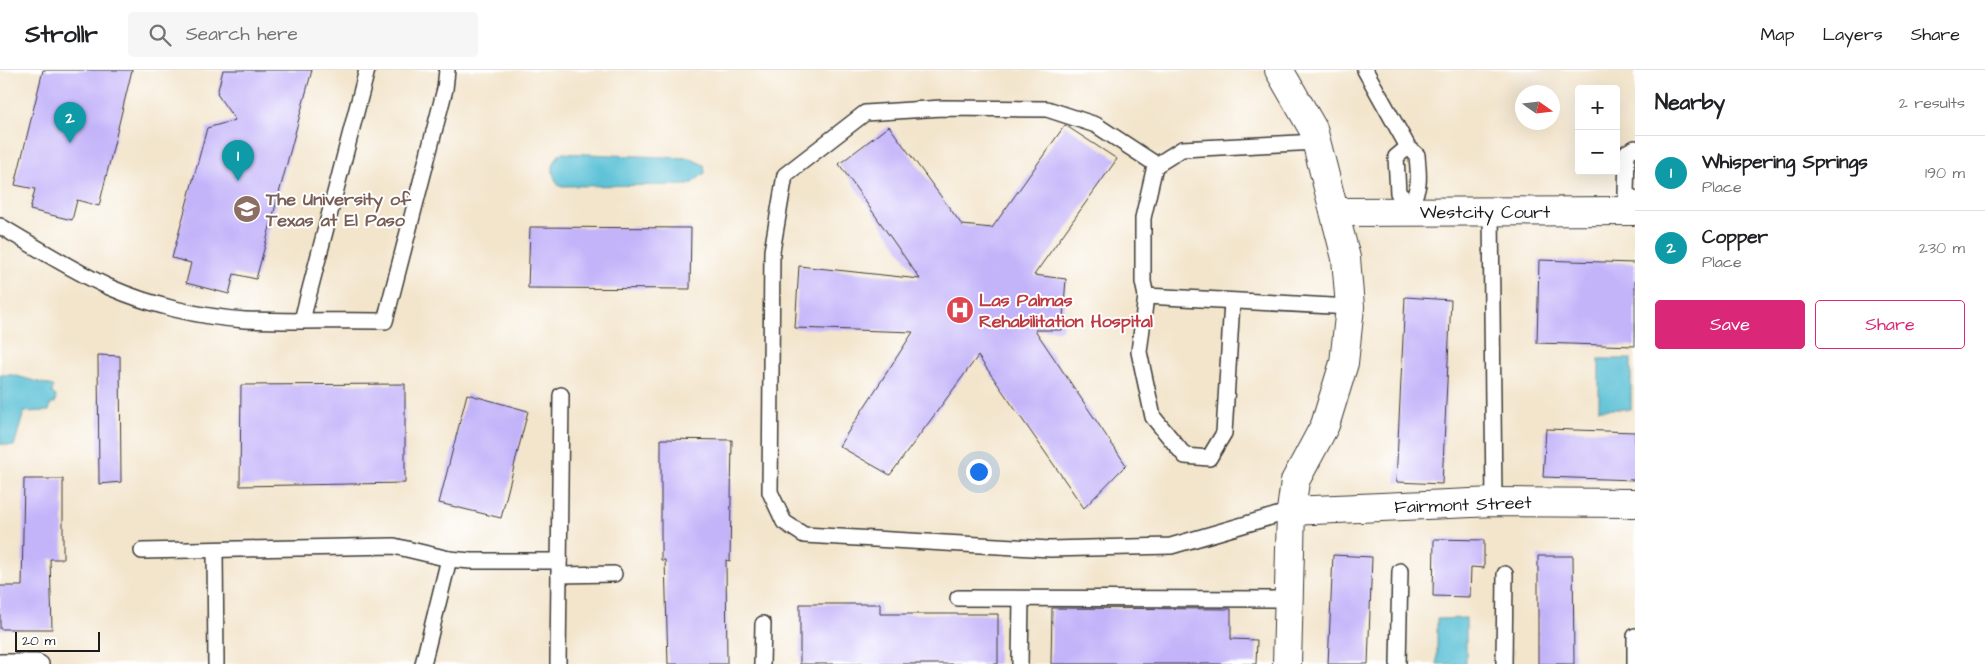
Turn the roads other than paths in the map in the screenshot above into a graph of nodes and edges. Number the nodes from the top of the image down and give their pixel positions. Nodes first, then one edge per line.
1 (367, 70) edge
2 (447, 70) edge
3 (1279, 70) edge
4 (1365, 70) edge
5 (1317, 142) junction
6 (1408, 147) junction
7 (1635, 148) edge
8 (1158, 165) junction
9 (1411, 207) junction
10 (1635, 207) edge
11 (1336, 212) junction
12 (1491, 212) junction
13 (0, 226) edge
14 (1146, 296) junction
15 (1232, 302) junction
16 (1350, 307) junction
17 (302, 320) junction
18 (561, 395) dead end
19 (1494, 502) junction
20 (1635, 503) edge
21 (1290, 511) junction
22 (215, 550) junction
23 (142, 551) dead end
24 (449, 559) junction
25 (559, 568) junction
26 (1400, 571) dead end
27 (614, 574) dead end
28 (1505, 574) dead end
29 (958, 598) dead end
30 (1021, 599) junction
31 (1288, 599) junction
32 (763, 624) dead end
33 (1635, 636) edge
34 (0, 662) edge
35 (41, 664) edge
36 (216, 664) edge
37 (423, 664) edge
38 (558, 664) edge
39 (762, 664) edge
40 (1020, 664) edge
41 (1288, 664) edge
42 (1398, 664) edge
43 (1504, 664) edge
44 (1635, 664) edge

1 - 17 lane
2 - 17 lane
3 - 5 street
4 - 6 lane
5 - 8 lane
5 - 11 street
6 - 9 lane
6 - 9 lane
7 - 10 lane
8 - 14 lane
8 - 21 lane
9 - 11 street, Westcity Court
9 - 12 street, Westcity Court
10 - 12 street, Westcity Court
11 - 16 street
12 - 19 lane
13 - 17 lane
14 - 15 lane
14 - 15 lane
15 - 16 lane
16 - 21 street
18 - 25 lane
19 - 20 street, Fairmont Street
19 - 21 street, Fairmont Street
21 - 31 street
22 - 23 lane
22 - 24 lane
22 - 36 lane
24 - 25 lane
24 - 37 lane
25 - 27 lane
25 - 38 lane
26 - 42 lane
28 - 43 lane
29 - 30 lane
30 - 31 lane
30 - 40 lane
31 - 41 street
32 - 39 lane
33 - 44 lane
34 - 35 lane

